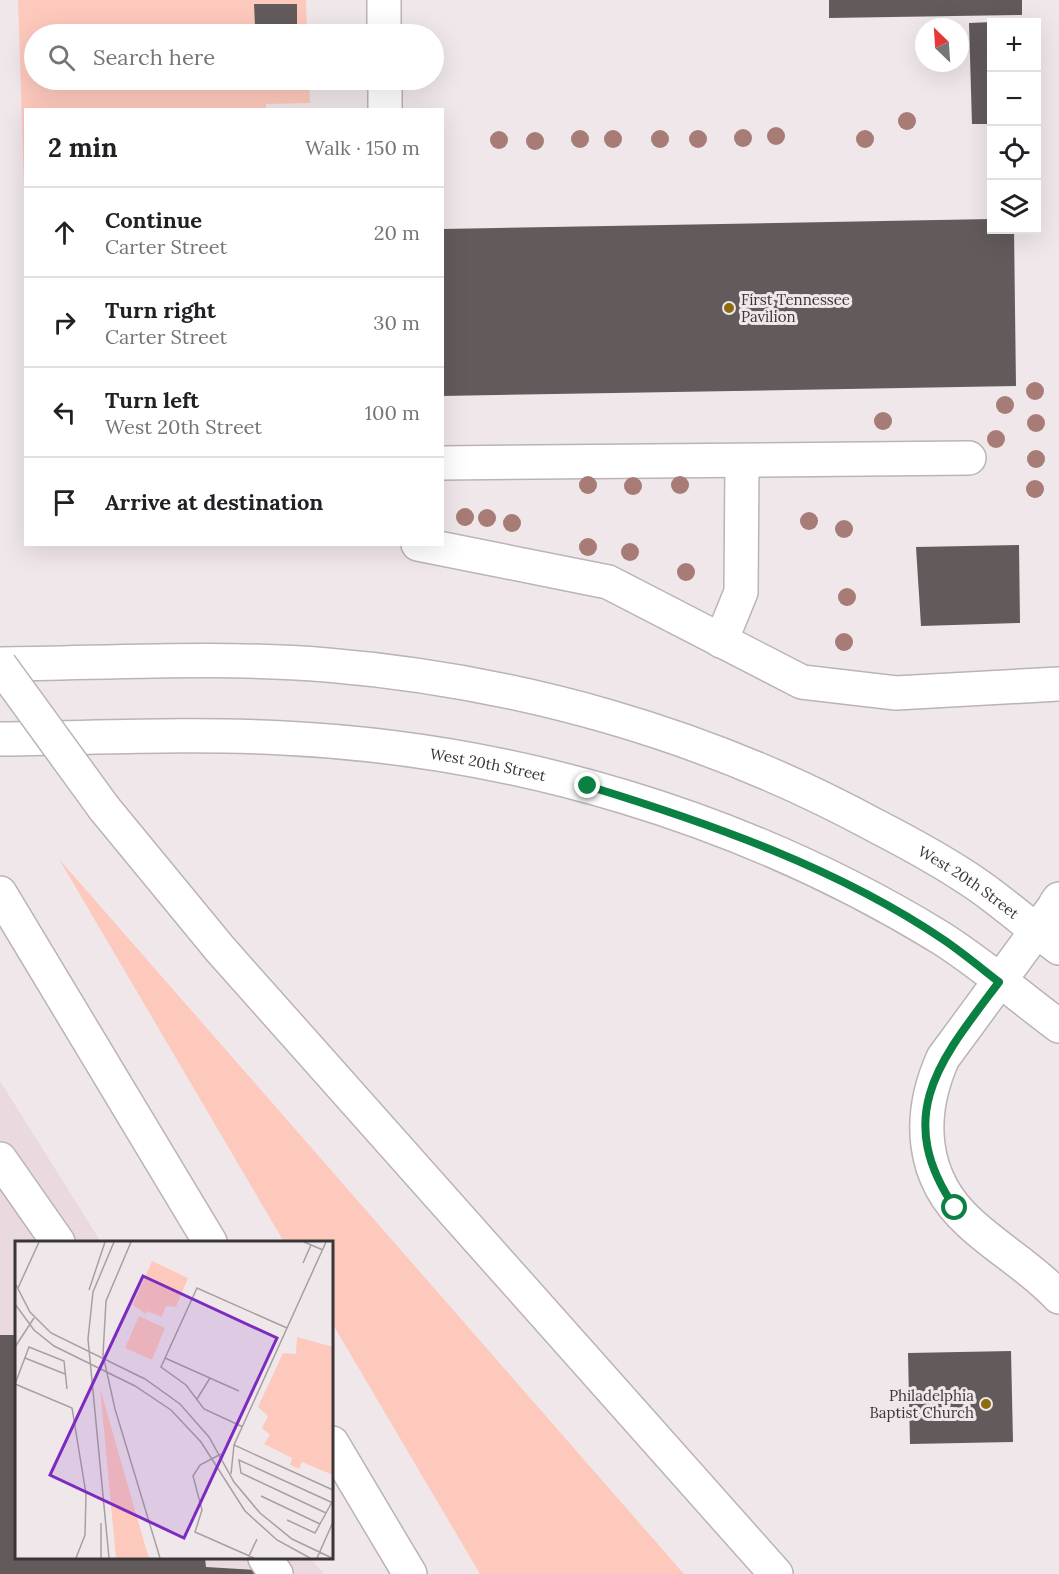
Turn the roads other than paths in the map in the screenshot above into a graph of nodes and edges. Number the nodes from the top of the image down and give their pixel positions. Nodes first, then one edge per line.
1 (384, 0) edge
2 (384, 24) edge
3 (385, 90) edge
4 (386, 108) edge
5 (969, 458) dead end
6 (742, 461) junction
7 (444, 463) edge
8 (428, 546) edge
9 (721, 641) junction
10 (0, 665) edge
11 (1059, 684) edge
12 (0, 739) edge
13 (0, 893) edge
14 (1057, 901) edge
15 (1048, 939) edge
16 (999, 982) junction
17 (1059, 1026) edge
18 (0, 1159) edge
19 (57, 1241) edge
20 (209, 1241) edge
21 (1059, 1297) edge
22 (333, 1445) edge
23 (333, 1461) edge
24 (266, 1559) edge
25 (276, 1574) edge
26 (390, 1574) edge
27 (410, 1574) edge
28 (776, 1574) edge

1 - 2 main road
3 - 4 main road
5 - 6 main road
6 - 7 main road
6 - 9 main road
8 - 9 main road
9 - 11 main road
10 - 15 main road, West 20th Street
10 - 28 main road, bridge
12 - 16 main road, West 20th Street
13 - 20 main road
14 - 15 main road
15 - 16 main road
16 - 17 main road, West 20th Street
16 - 21 main road
18 - 19 main road
22 - 27 main road
23 - 26 main road
24 - 25 main road

